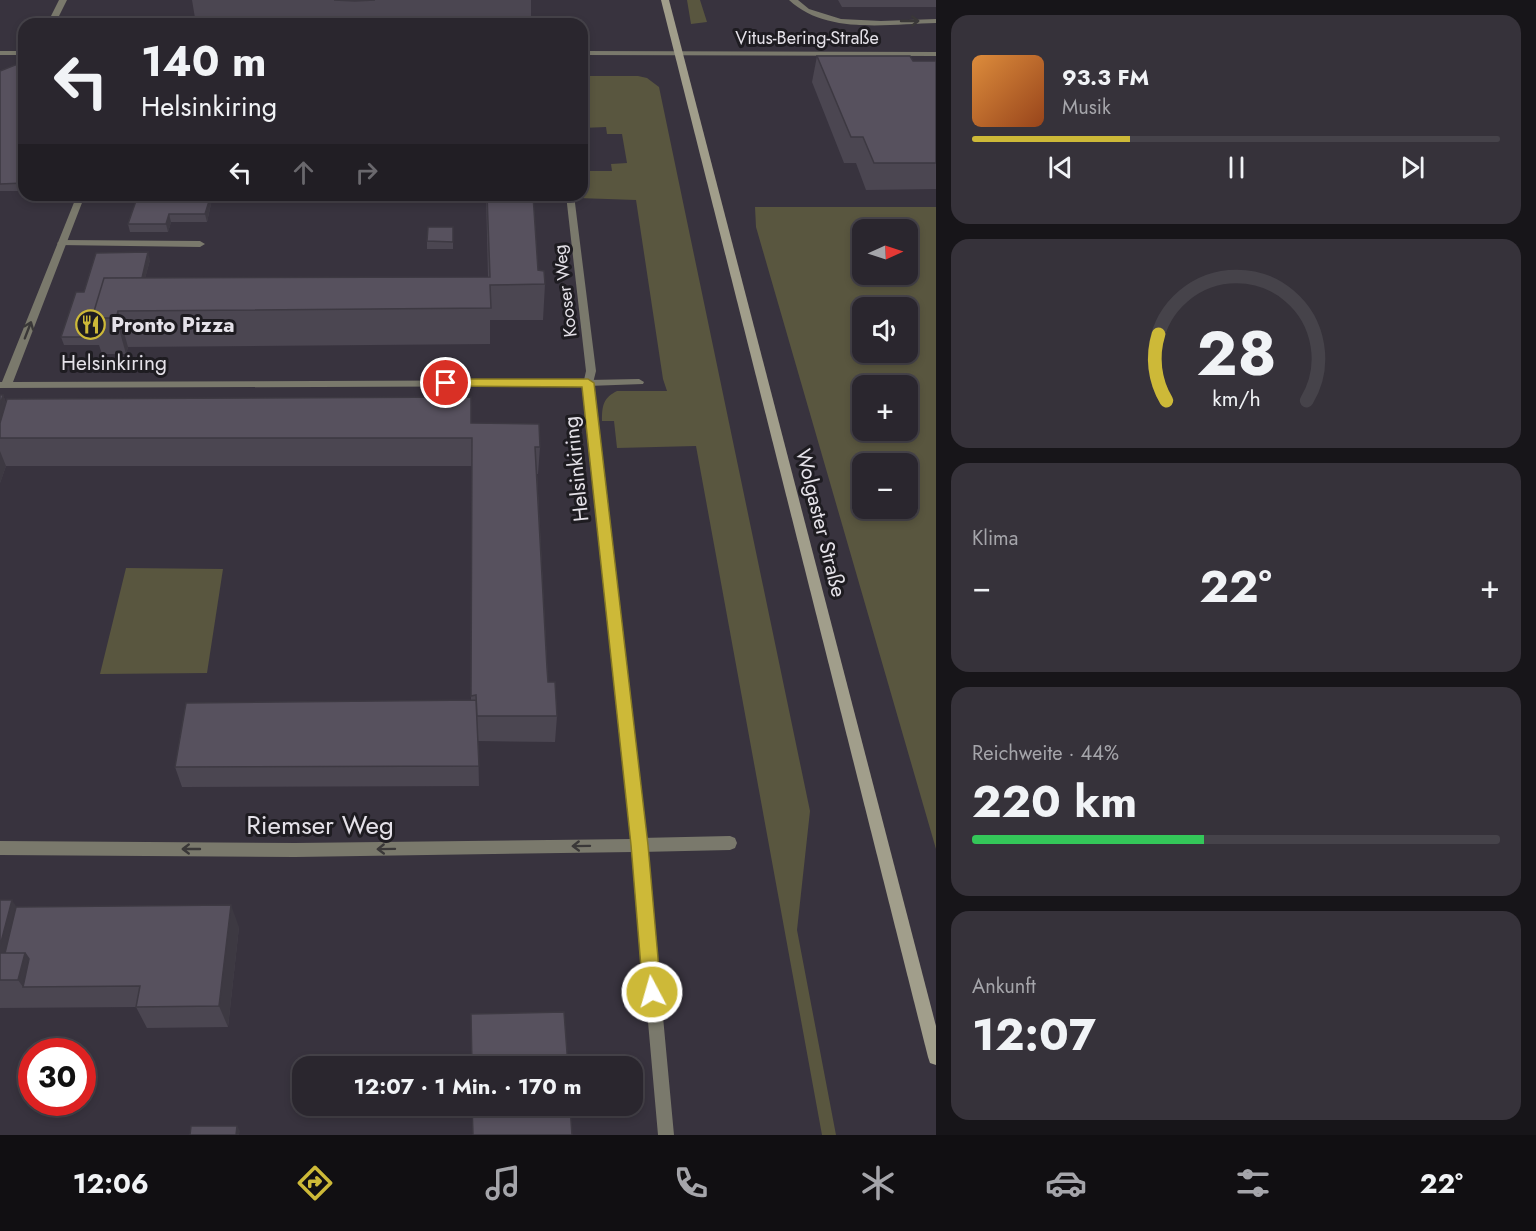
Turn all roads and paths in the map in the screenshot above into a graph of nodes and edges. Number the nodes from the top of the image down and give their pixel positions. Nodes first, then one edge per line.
1 (63, 0) edge
2 (665, 0) edge
3 (794, 0) edge
4 (54, 18) edge
5 (936, 21) edge
6 (677, 52) junction
7 (0, 53) edge
8 (18, 53) edge
9 (588, 53) edge
10 (936, 54) edge
11 (79, 201) edge
12 (571, 201) edge
13 (62, 243) junction
14 (200, 244) dead end
15 (639, 382) dead end
16 (588, 383) junction
17 (3, 385) edge
18 (730, 843) dead end
19 (640, 845) junction
20 (0, 848) edge
21 (936, 1057) edge
22 (666, 1135) edge

1 - 4 street
2 - 6 main road, Wolgaster Straße
3 -> 5 street, Vitus-Bering-Straße
6 - 9 street, Vitus-Bering-Straße
6 - 10 street, Vitus-Bering-Straße
6 - 21 main road, Wolgaster Straße
7 - 8 street
11 - 13 street
12 - 16 street, Kooser Weg
13 - 14 street
17 -> 13 street
15 - 16 street
16 - 17 street, Helsinkiring
16 - 19 street, Helsinkiring
18 - 19 street, Riemser Weg
19 -> 20 street, Riemser Weg
19 - 22 street, Helsinkiring

